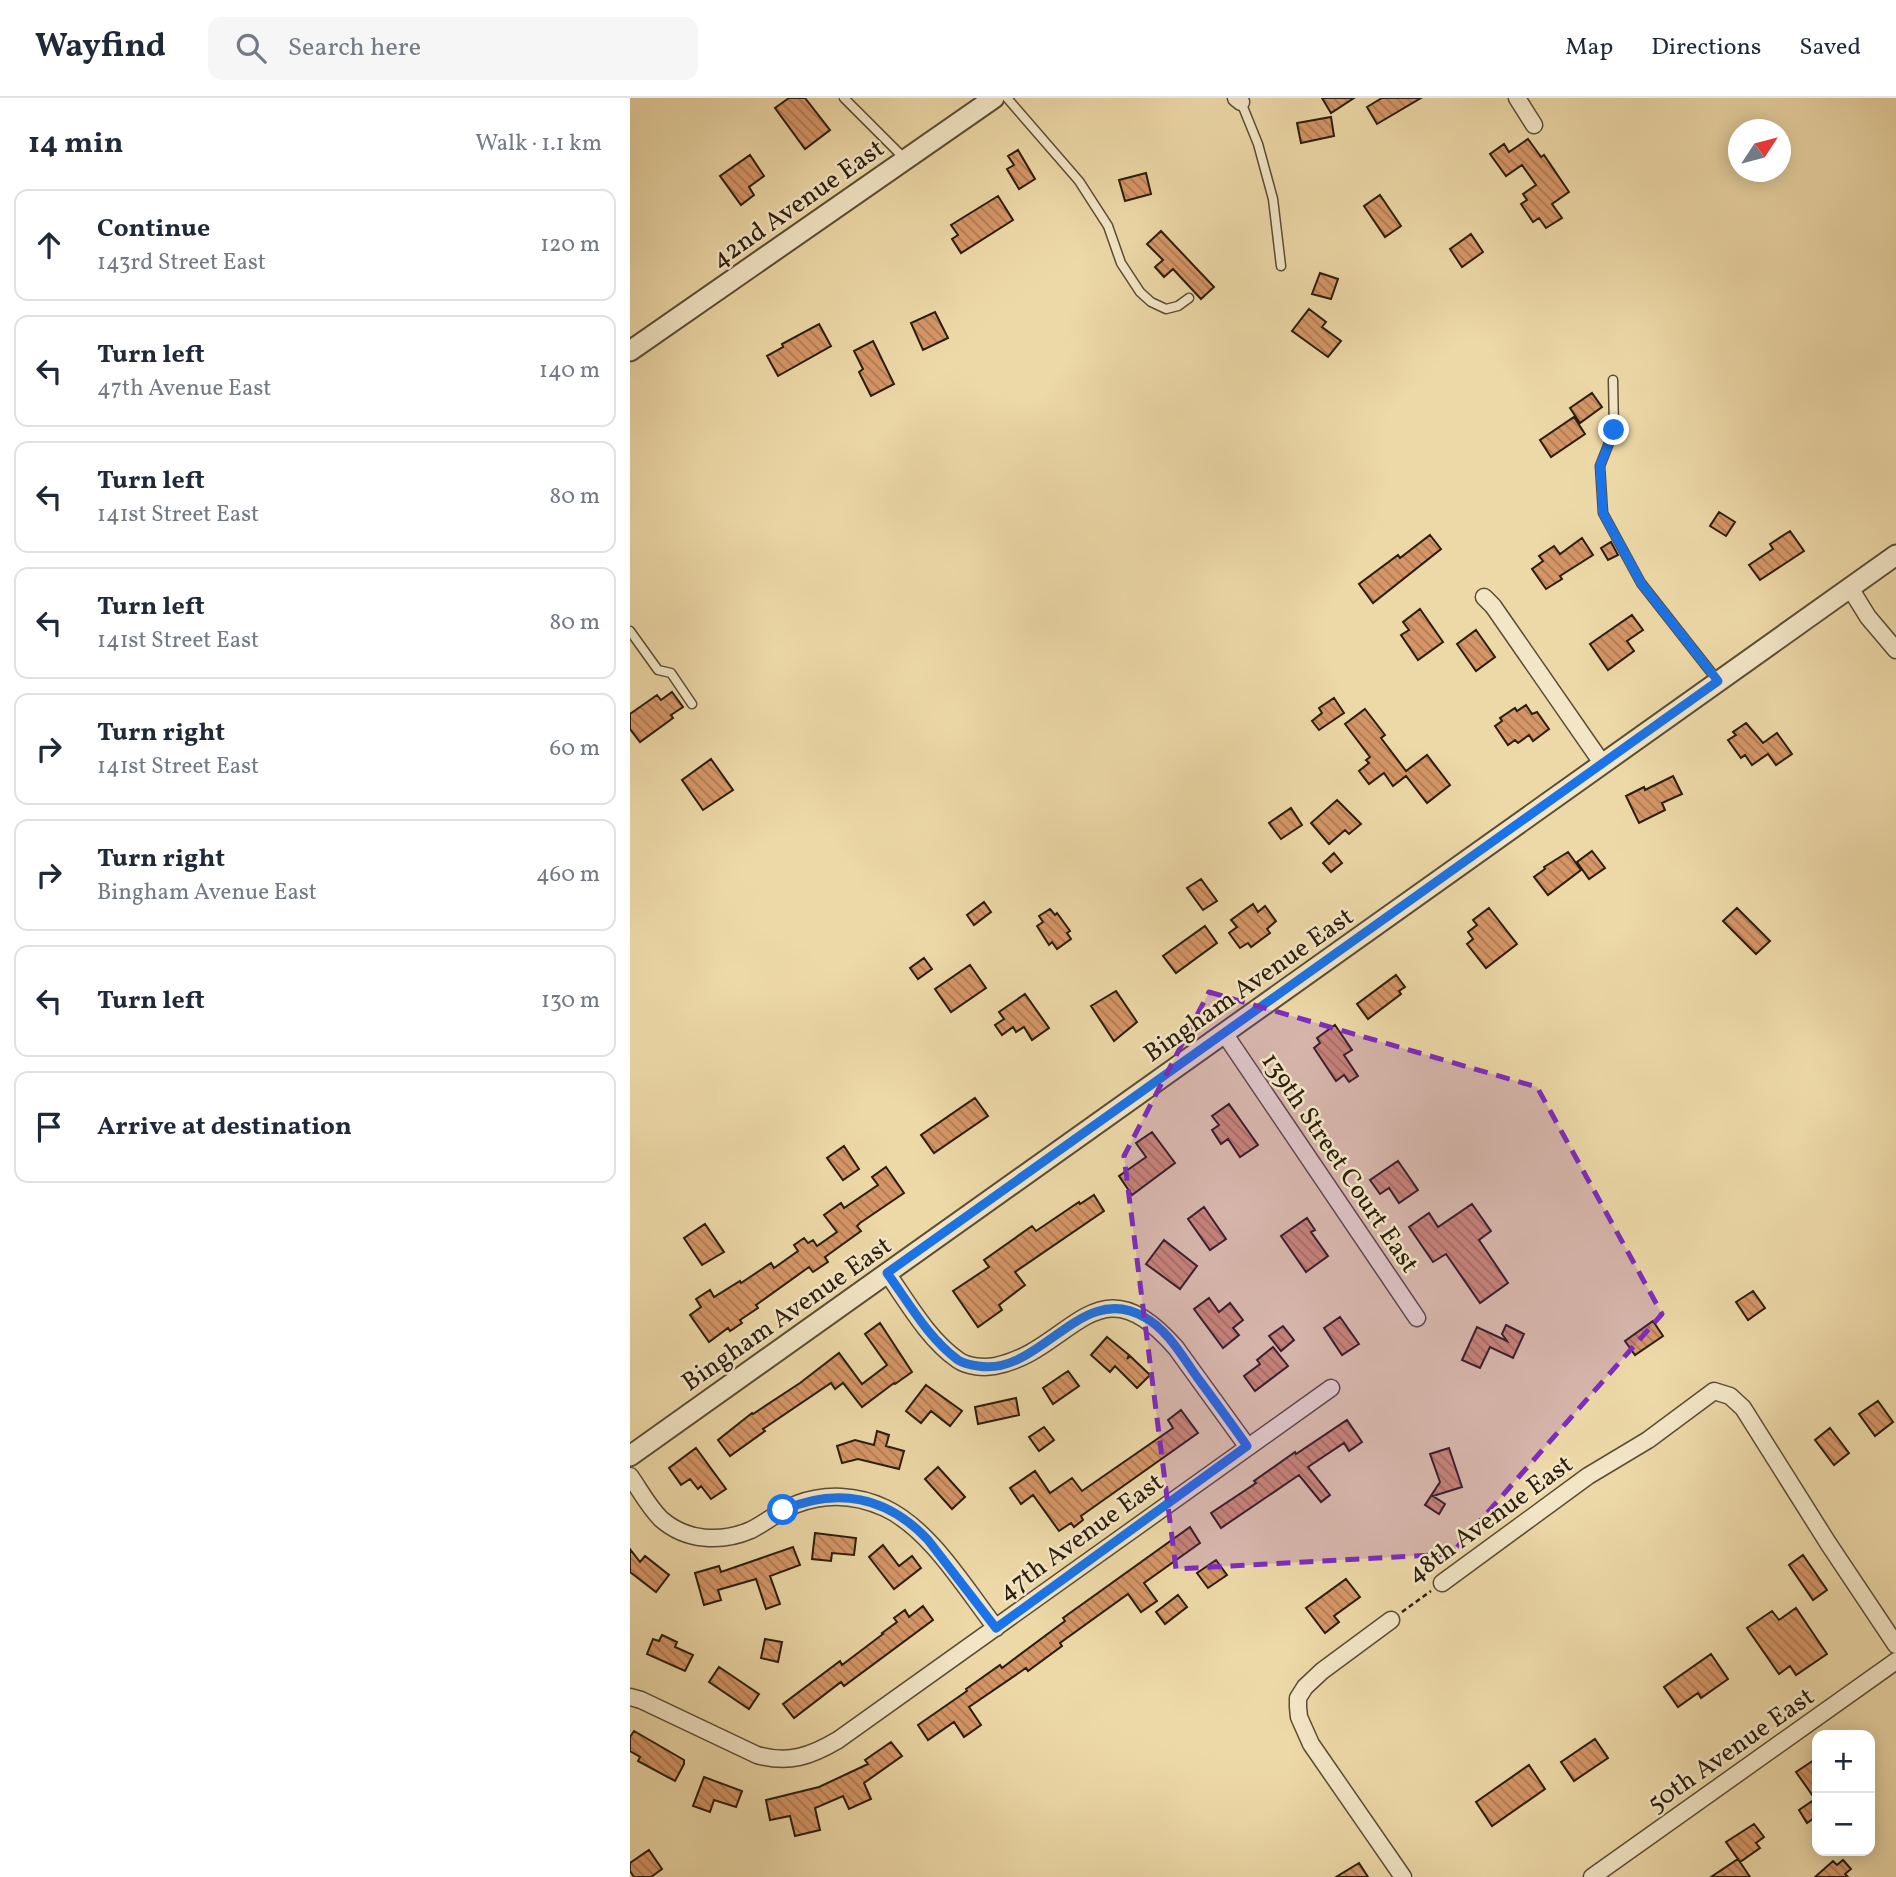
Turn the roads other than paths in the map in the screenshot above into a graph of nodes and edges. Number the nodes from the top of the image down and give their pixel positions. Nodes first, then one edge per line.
1 (844, 98) edge
2 (994, 98) edge
3 (1007, 98) edge
4 (1517, 98) edge
5 (1239, 100) edge
6 (1534, 125) dead end
7 (906, 160) junction
8 (1281, 266) dead end
9 (1189, 298) dead end
10 (630, 351) edge
11 (1613, 380) dead end
12 (1896, 555) edge
13 (1850, 588) junction
14 (1484, 597) dead end
15 (630, 631) edge
16 (1896, 650) edge
17 (1718, 681) junction
18 (692, 704) dead end
19 (1602, 764) junction
20 (1224, 1033) junction
21 (887, 1273) junction
22 (1417, 1318) dead end
23 (1331, 1388) dead end
24 (1247, 1446) junction
25 (630, 1456) edge
26 (630, 1476) edge
27 (1442, 1583) road end
28 (1391, 1620) road end
29 (996, 1628) junction
30 (1896, 1645) edge
31 (1896, 1661) edge
32 (630, 1697) edge
33 (1403, 1877) edge
34 (1592, 1877) edge

1 - 7 lane
2 - 7 street, 42nd Avenue East
3 - 9 lane
4 - 6 street
5 - 8 lane
7 - 10 street, 42nd Avenue East
11 - 17 lane
12 - 13 street, Bingham Avenue East
13 - 16 street
13 - 17 street, Bingham Avenue East
14 - 19 street
15 - 18 lane
17 - 19 street, Bingham Avenue East
19 - 20 street, Bingham Avenue East
20 - 21 street, Bingham Avenue East
20 - 22 street, 139th Street Court East
21 - 24 street
21 - 25 street, Bingham Avenue East
23 - 24 street, 47th Avenue East
24 - 29 street, 47th Avenue East
26 - 29 street
27 - 30 street, 48th Avenue East
28 - 33 street
29 - 32 street, 47th Avenue East
31 - 34 street, 50th Avenue East

